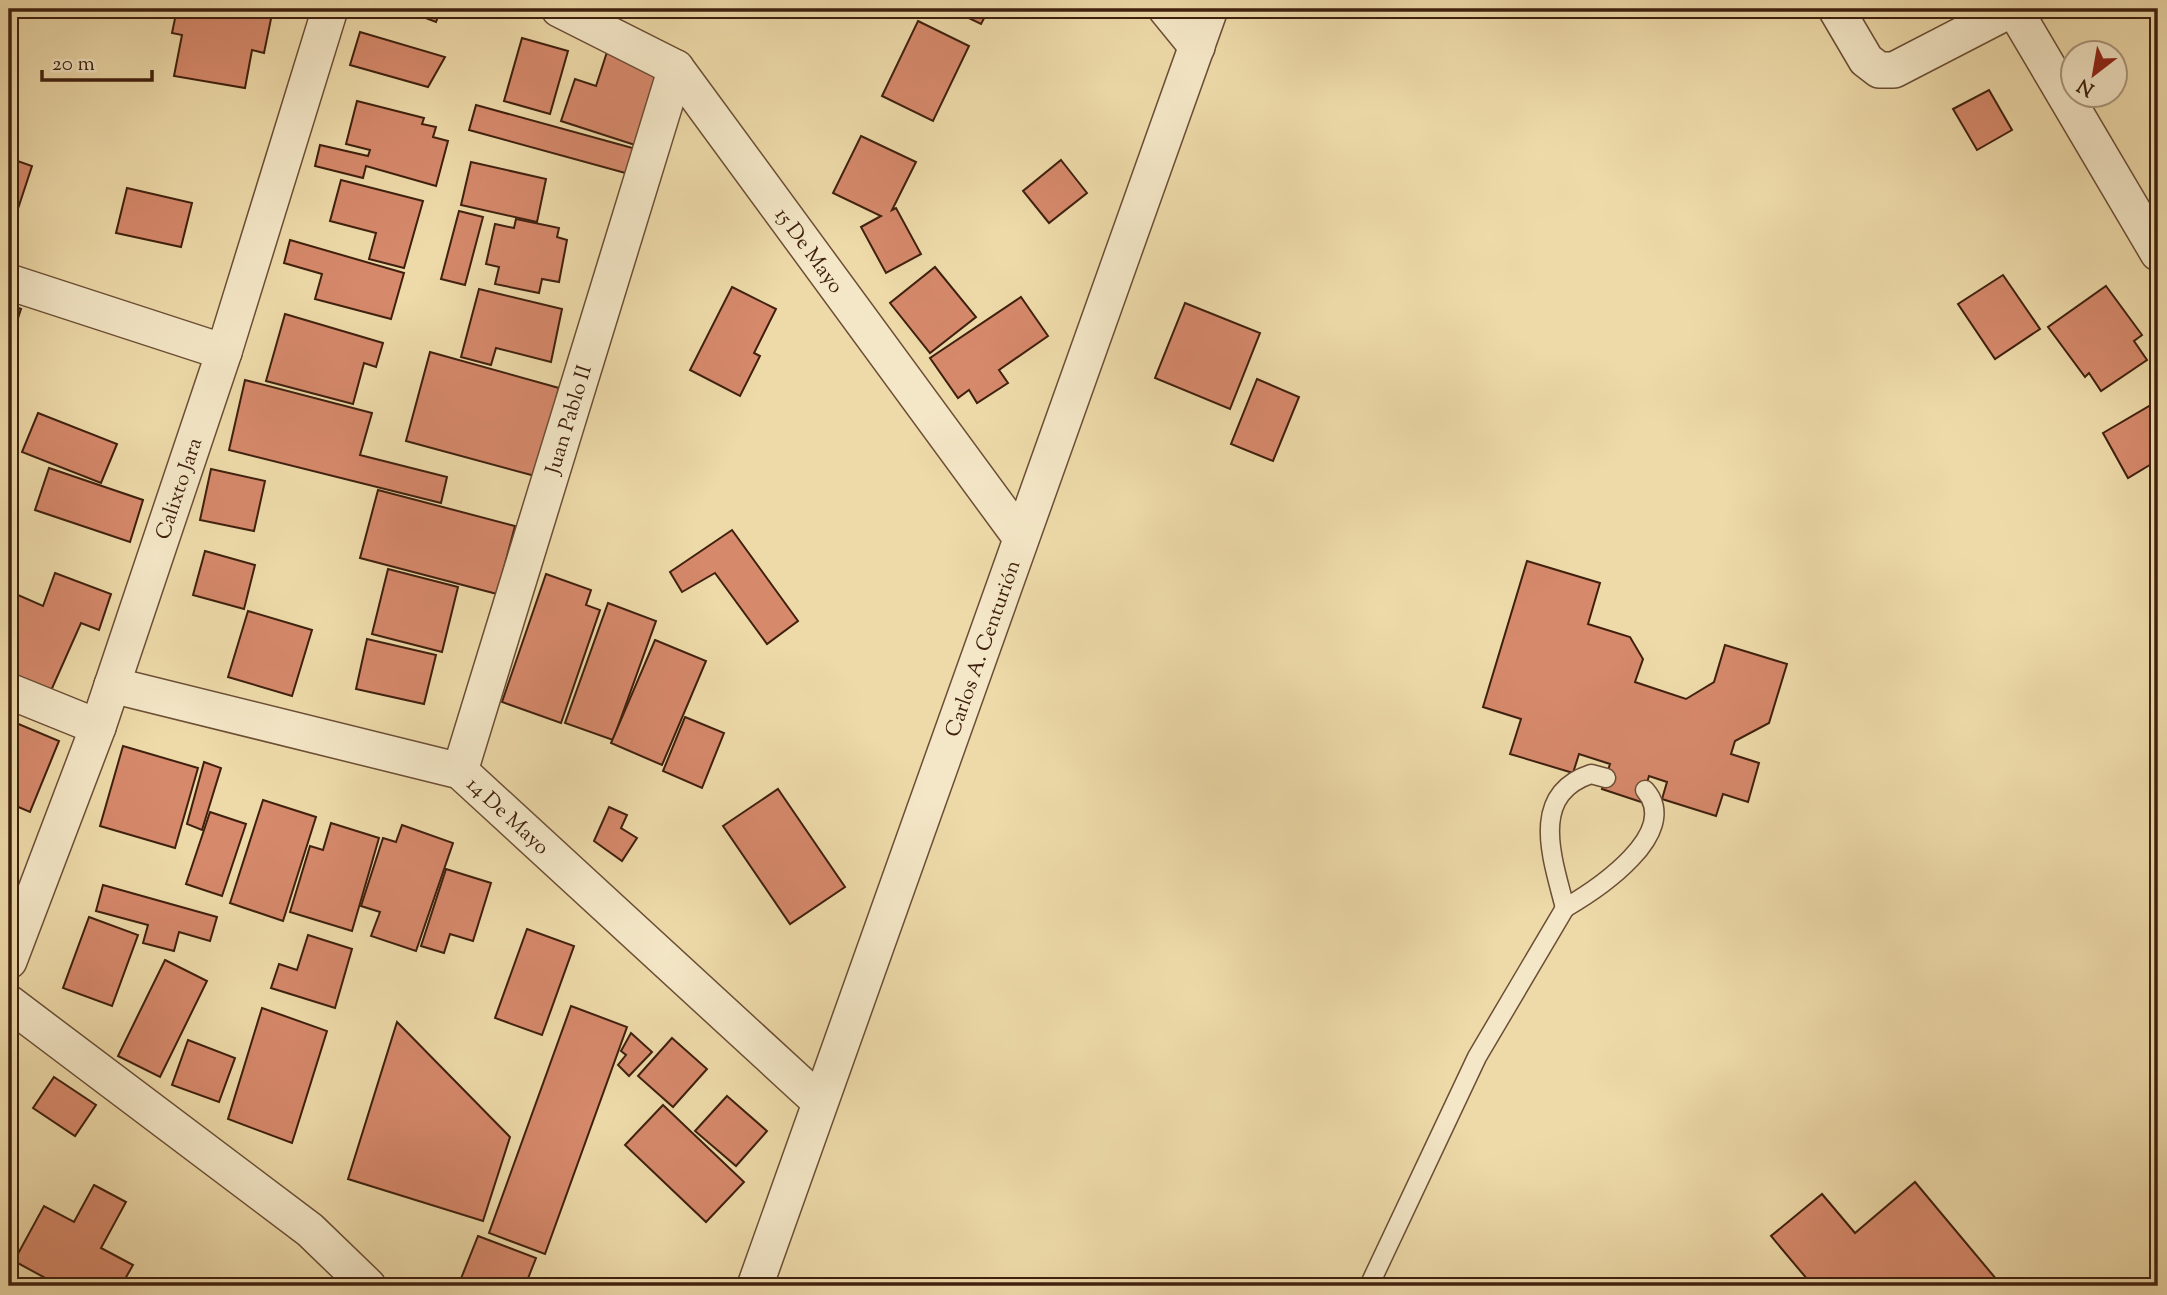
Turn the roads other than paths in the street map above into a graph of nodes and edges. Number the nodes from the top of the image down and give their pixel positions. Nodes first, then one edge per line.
1 (330, 9) edge
2 (559, 9) edge
3 (1166, 9) edge
4 (1210, 9) edge
5 (1836, 9) edge
6 (2013, 9) edge
7 (1197, 47) junction
8 (676, 68) junction
9 (2158, 253) edge
10 (9, 282) edge
11 (224, 352) junction
12 (1021, 538) junction
13 (112, 685) junction
14 (9, 691) edge
15 (98, 727) junction
16 (460, 771) junction
17 (1606, 778) dead end
18 (1645, 790) dead end
19 (1565, 908) junction
20 (9, 961) edge
21 (9, 1003) edge
22 (820, 1102) junction
23 (368, 1286) edge
24 (755, 1286) edge
25 (1369, 1286) edge

1 - 11 street, Calixto Jara
2 - 8 street, 15 De Mayo
3 - 7 street
4 - 7 street, Carlos A. Centurión
5 - 6 street
6 - 9 street
7 - 12 street, Carlos A. Centurión
8 - 12 street, 15 De Mayo
8 - 16 street, Juan Pablo II
10 - 11 street
11 - 13 street, Calixto Jara
12 - 22 street, Carlos A. Centurión
13 - 15 street, Calixto Jara
13 - 16 street, 14 De Mayo
14 - 15 street
15 - 20 street, Calixto Jara
16 - 22 street, 14 De Mayo
17 - 19 lane
18 - 19 lane
19 - 25 lane
21 - 23 street
22 - 24 street, Carlos A. Centurión

